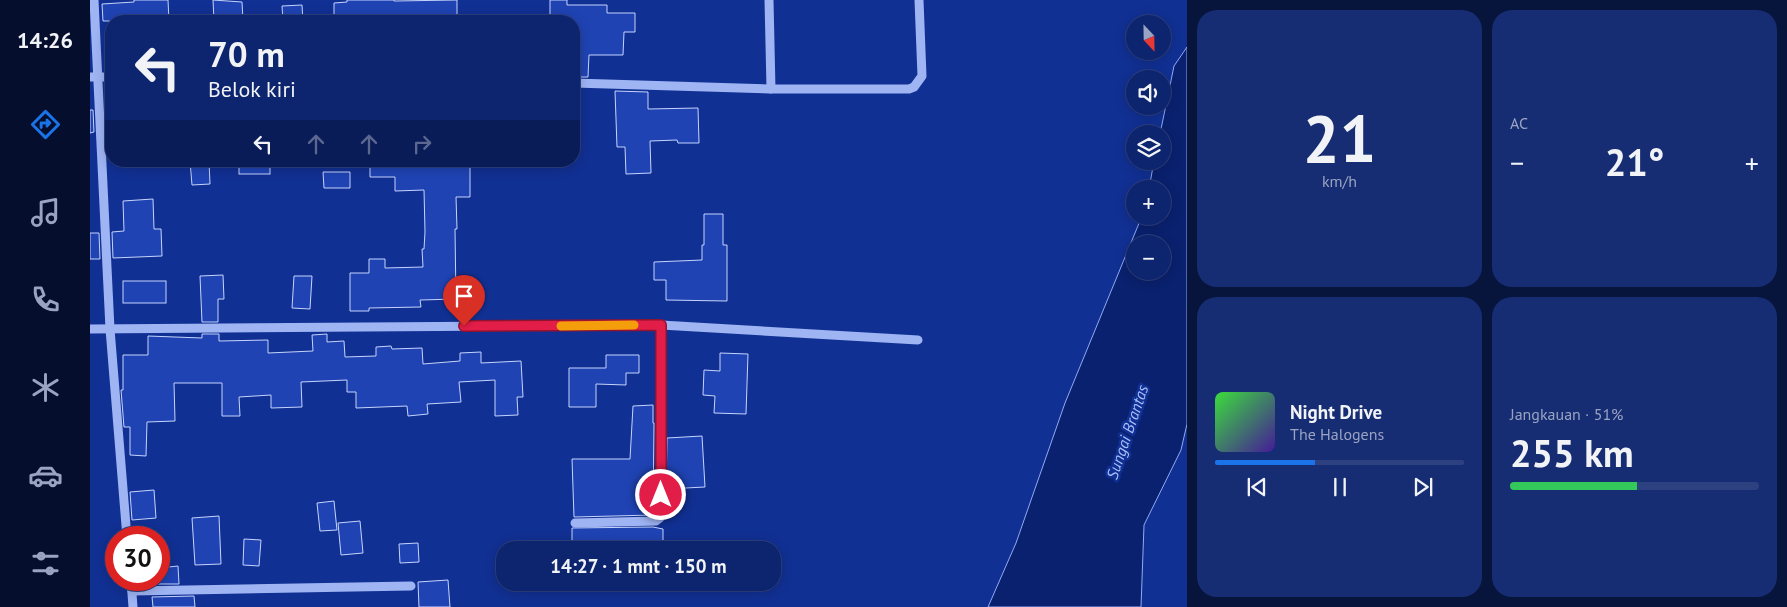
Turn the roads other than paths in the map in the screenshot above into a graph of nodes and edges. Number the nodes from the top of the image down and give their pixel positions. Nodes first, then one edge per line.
1 (94, 0) edge
2 (769, 0) edge
3 (920, 0) edge
4 (94, 77) edge
5 (580, 83) edge
6 (771, 89) junction
7 (661, 325) junction
8 (90, 329) edge
9 (110, 329) junction
10 (918, 340) dead end
11 (575, 523) dead end
12 (126, 526) edge
13 (411, 586) dead end
14 (170, 590) edge
15 (132, 591) edge
16 (133, 607) edge

1 - 4 street
2 - 6 street
3 - 6 street
4 - 9 street
5 - 6 street
7 - 9 street
7 - 10 street
7 - 11 street
8 - 9 street
9 - 12 street
13 - 14 street
15 - 16 street

